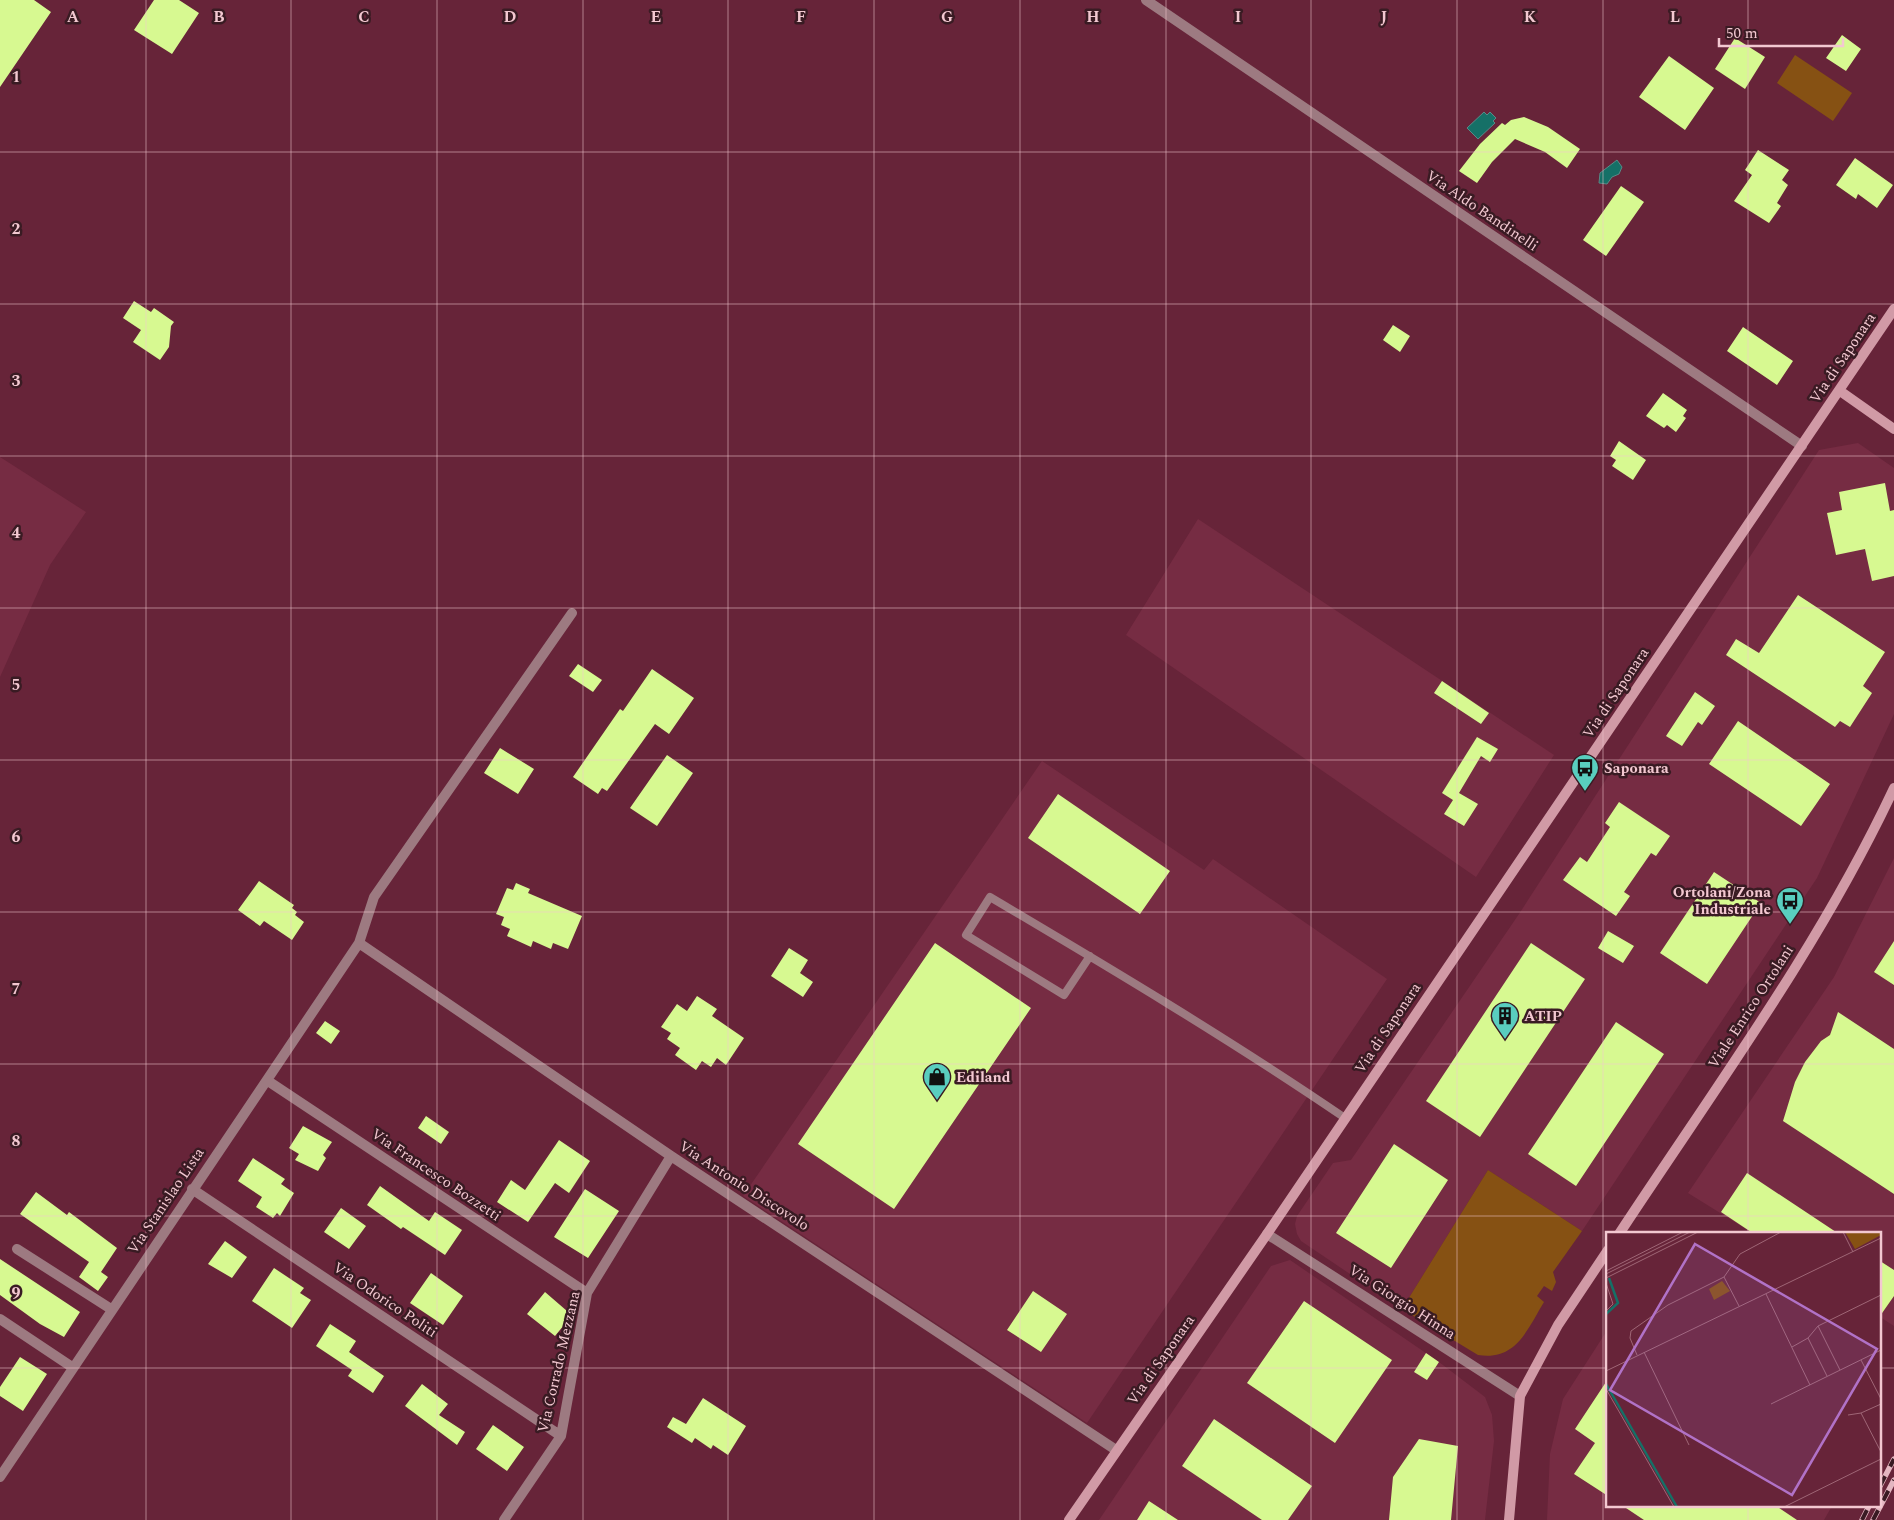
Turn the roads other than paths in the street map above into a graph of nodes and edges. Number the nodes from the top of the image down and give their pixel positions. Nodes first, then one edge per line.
1 (1146, 0) edge
2 (1894, 309) edge
3 (1840, 391) junction
4 (1894, 429) edge
5 (1802, 446) junction
6 (572, 613) dead end
7 (1894, 788) edge
8 (359, 942) junction
9 (1090, 956) junction
10 (268, 1081) junction
11 (1345, 1118) junction
12 (671, 1156) junction
13 (192, 1189) junction
14 (1620, 1232) edge
15 (1267, 1234) junction
16 (17, 1249) dead end
17 (1606, 1253) edge
18 (587, 1293) junction
19 (111, 1309) junction
20 (0, 1319) edge
21 (72, 1367) junction
22 (1520, 1396) junction
23 (561, 1436) junction
24 (1116, 1450) junction
25 (0, 1477) edge
26 (504, 1520) edge
27 (1069, 1520) edge
28 (1509, 1520) edge

1 - 5 street, Via Aldo Bandinelli
2 - 3 street, Via di Saponara
3 - 4 street
3 - 5 street, Via di Saponara
5 - 11 street, Via di Saponara
6 - 8 street, Via Stanislao Lista
7 - 14 street, Viale Enrico Ortolani
8 - 10 street, Via Stanislao Lista
8 - 12 street, Via Antonio Discovolo
9 - 9 lane
9 - 11 lane
10 - 13 street, Via Stanislao Lista
10 - 18 street, Via Francesco Bozzetti
11 - 15 street, Via di Saponara
12 - 18 street, Via Corrado Mezzana
12 - 24 street, Via Antonio Discovolo
13 - 19 street, Via Stanislao Lista
13 - 23 street, Via Odorico Politi
15 - 22 street, Via Giorgio Hinna
15 - 24 street, Via di Saponara
16 - 19 street
17 - 22 street
18 - 23 street, Via Corrado Mezzana
19 - 21 street, Via Stanislao Lista
20 - 21 street
21 - 25 street, Via Stanislao Lista
22 - 28 street
23 - 26 street, Via Corrado Mezzana
24 - 27 street, Via di Saponara

